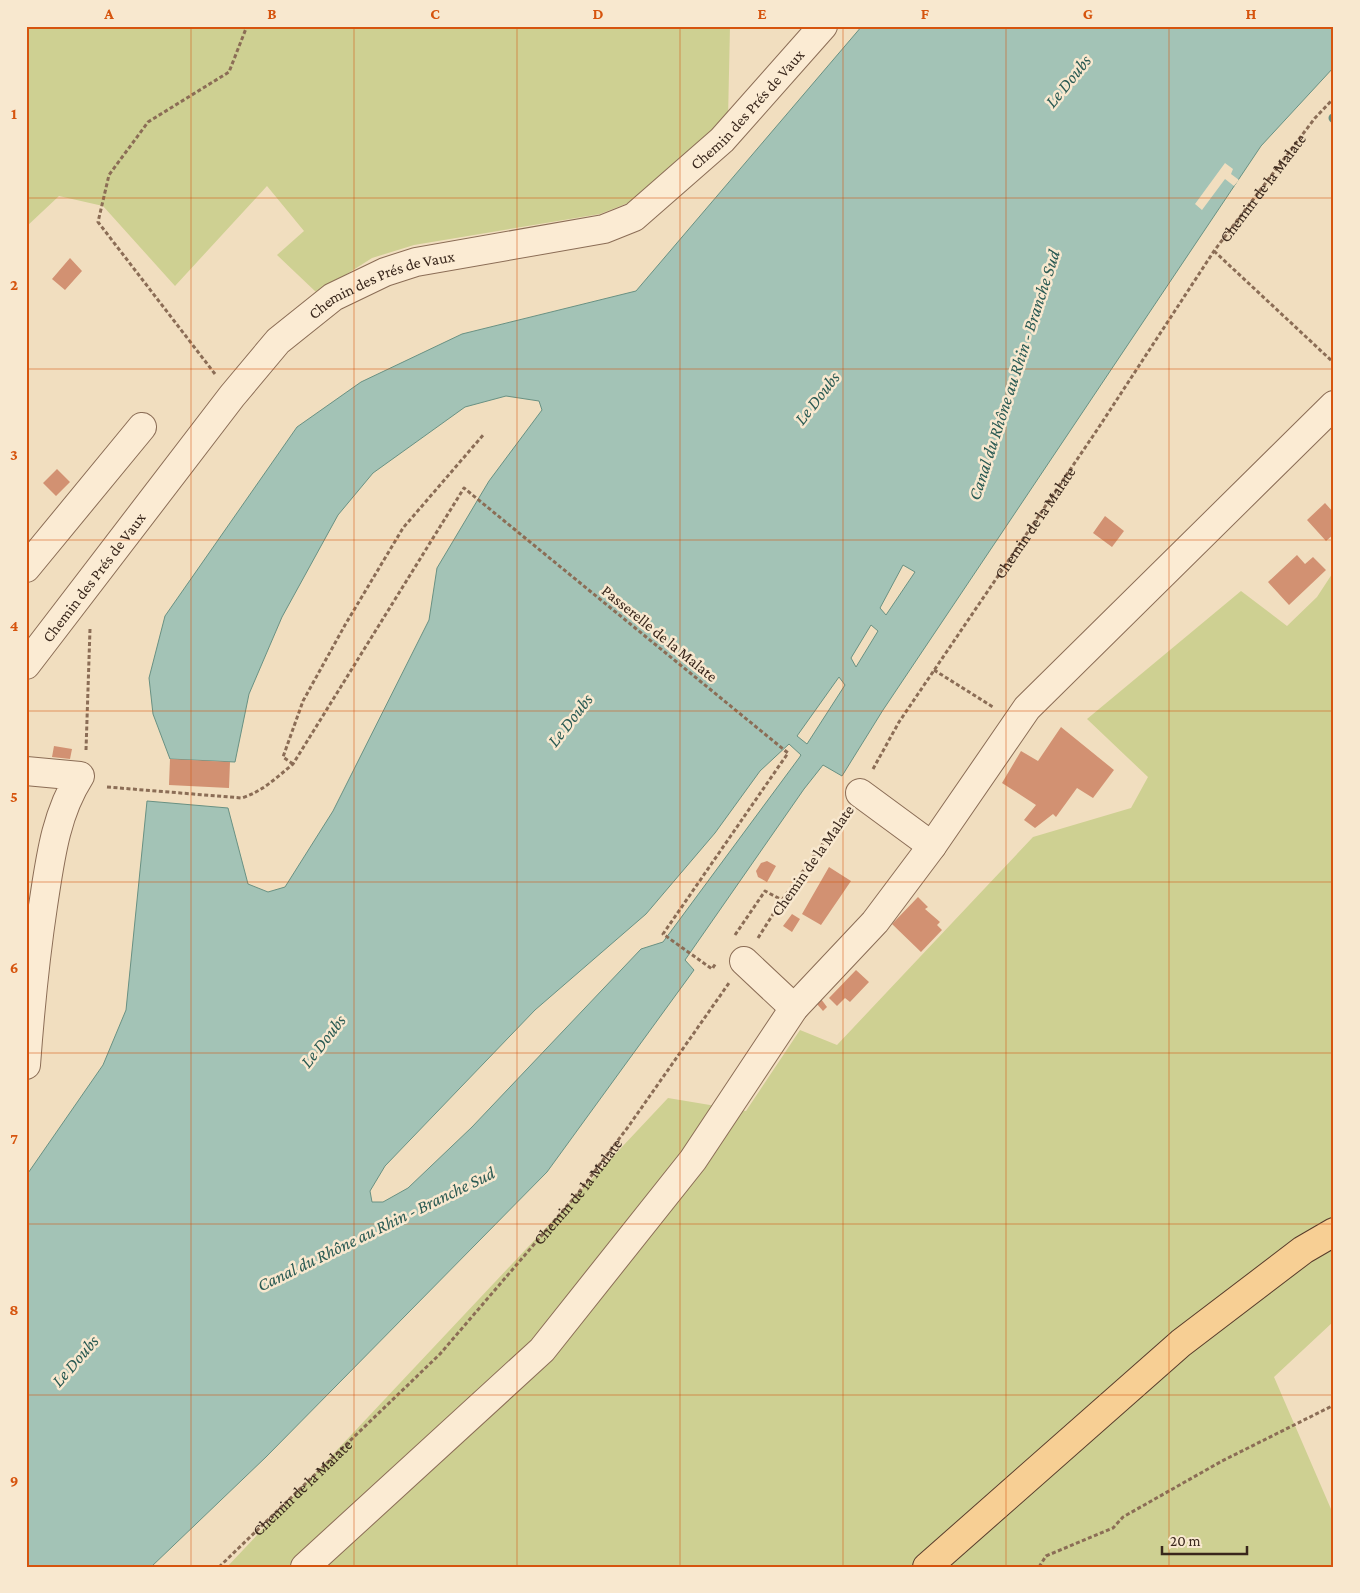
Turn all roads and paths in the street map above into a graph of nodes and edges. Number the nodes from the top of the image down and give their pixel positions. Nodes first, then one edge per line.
1 (246, 26) edge
2 (823, 26) edge
3 (1334, 98) edge
4 (1214, 251) junction
5 (1334, 363) edge
6 (232, 396) junction
7 (1334, 405) edge
8 (142, 427) dead end
9 (484, 434) dead end
10 (26, 568) edge
11 (91, 582) junction
12 (26, 666) edge
13 (934, 670) junction
14 (1017, 723) junction
15 (293, 764) junction
16 (26, 771) edge
17 (80, 776) junction
18 (860, 793) junction
19 (932, 846) junction
20 (782, 900) junction
21 (731, 953) junction
22 (794, 1008) junction
23 (26, 1065) edge
24 (1334, 1232) edge
25 (1334, 1405) edge
26 (220, 1567) edge
27 (305, 1567) edge
28 (927, 1567) edge
29 (1039, 1567) edge

1 - 6 path
2 - 6 street, Chemin des Prés de Vaux
3 - 4 path, Chemin de la Malate
4 - 5 path
4 - 13 path, Chemin de la Malate
6 - 11 street, Chemin des Prés de Vaux
7 - 14 street
8 - 10 street
9 - 15 path
11 - 12 street, Chemin des Prés de Vaux
11 - 17 path
13 - 14 path
13 - 18 path, Chemin de la Malate
14 - 19 street
15 - 17 path
15 - 21 path, Passerelle de la Malate
16 - 17 street
17 - 23 street
18 - 19 street
18 - 20 path, Chemin de la Malate
19 - 22 street
20 - 21 path, Chemin de la Malate
20 - 21 path
21 - 22 street
21 - 26 path, Chemin de la Malate
22 - 27 street
24 - 28 main road
25 - 29 path

